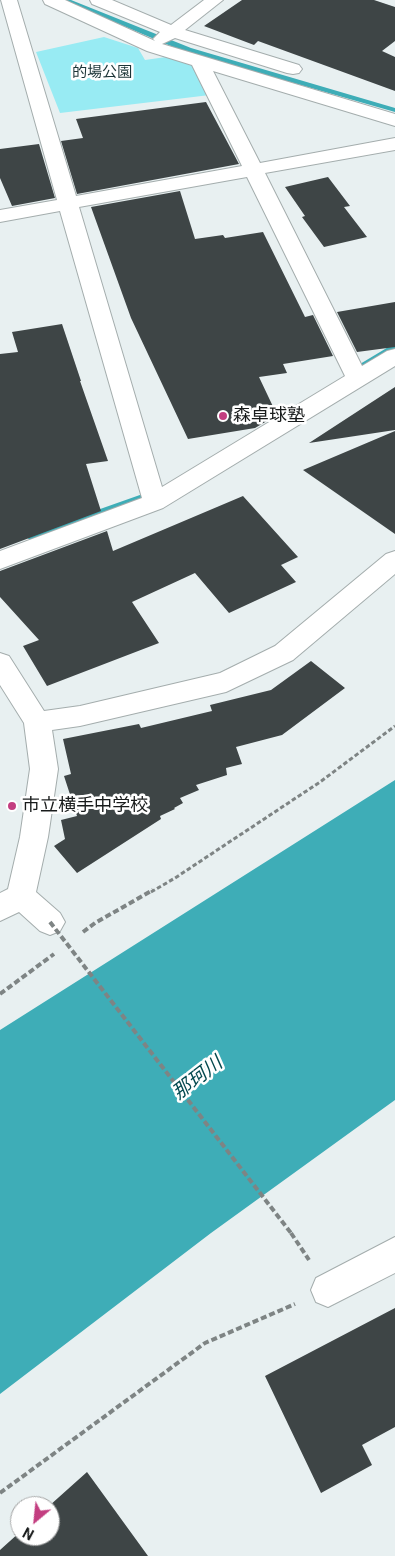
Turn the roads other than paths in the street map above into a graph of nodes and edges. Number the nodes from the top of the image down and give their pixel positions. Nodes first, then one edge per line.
1 (9, 0) edge
2 (51, 0) edge
3 (98, 0) edge
4 (215, 0) edge
5 (171, 31) junction
6 (153, 47) junction
7 (199, 60) junction
8 (311, 74) dead end
9 (395, 120) edge
10 (395, 144) edge
11 (254, 170) junction
12 (68, 203) junction
13 (0, 216) edge
14 (395, 356) edge
15 (357, 378) junction
16 (155, 502) junction
17 (0, 560) edge
18 (395, 560) edge
19 (0, 663) edge
20 (37, 722) junction
21 (10, 902) edge
22 (50, 922) road end
23 (395, 1254) edge
24 (328, 1290) road end

1 - 12 street
2 - 6 street
3 - 5 street
4 - 5 street
5 - 6 street
5 - 8 street
6 - 7 street
7 - 9 street
7 - 11 street
10 - 11 street
11 - 12 street
11 - 15 street
12 - 13 street
12 - 16 street
14 - 15 street
15 - 16 street
16 - 17 street
18 - 20 street
19 - 20 street
20 - 21 street
21 - 22 street
23 - 24 street

